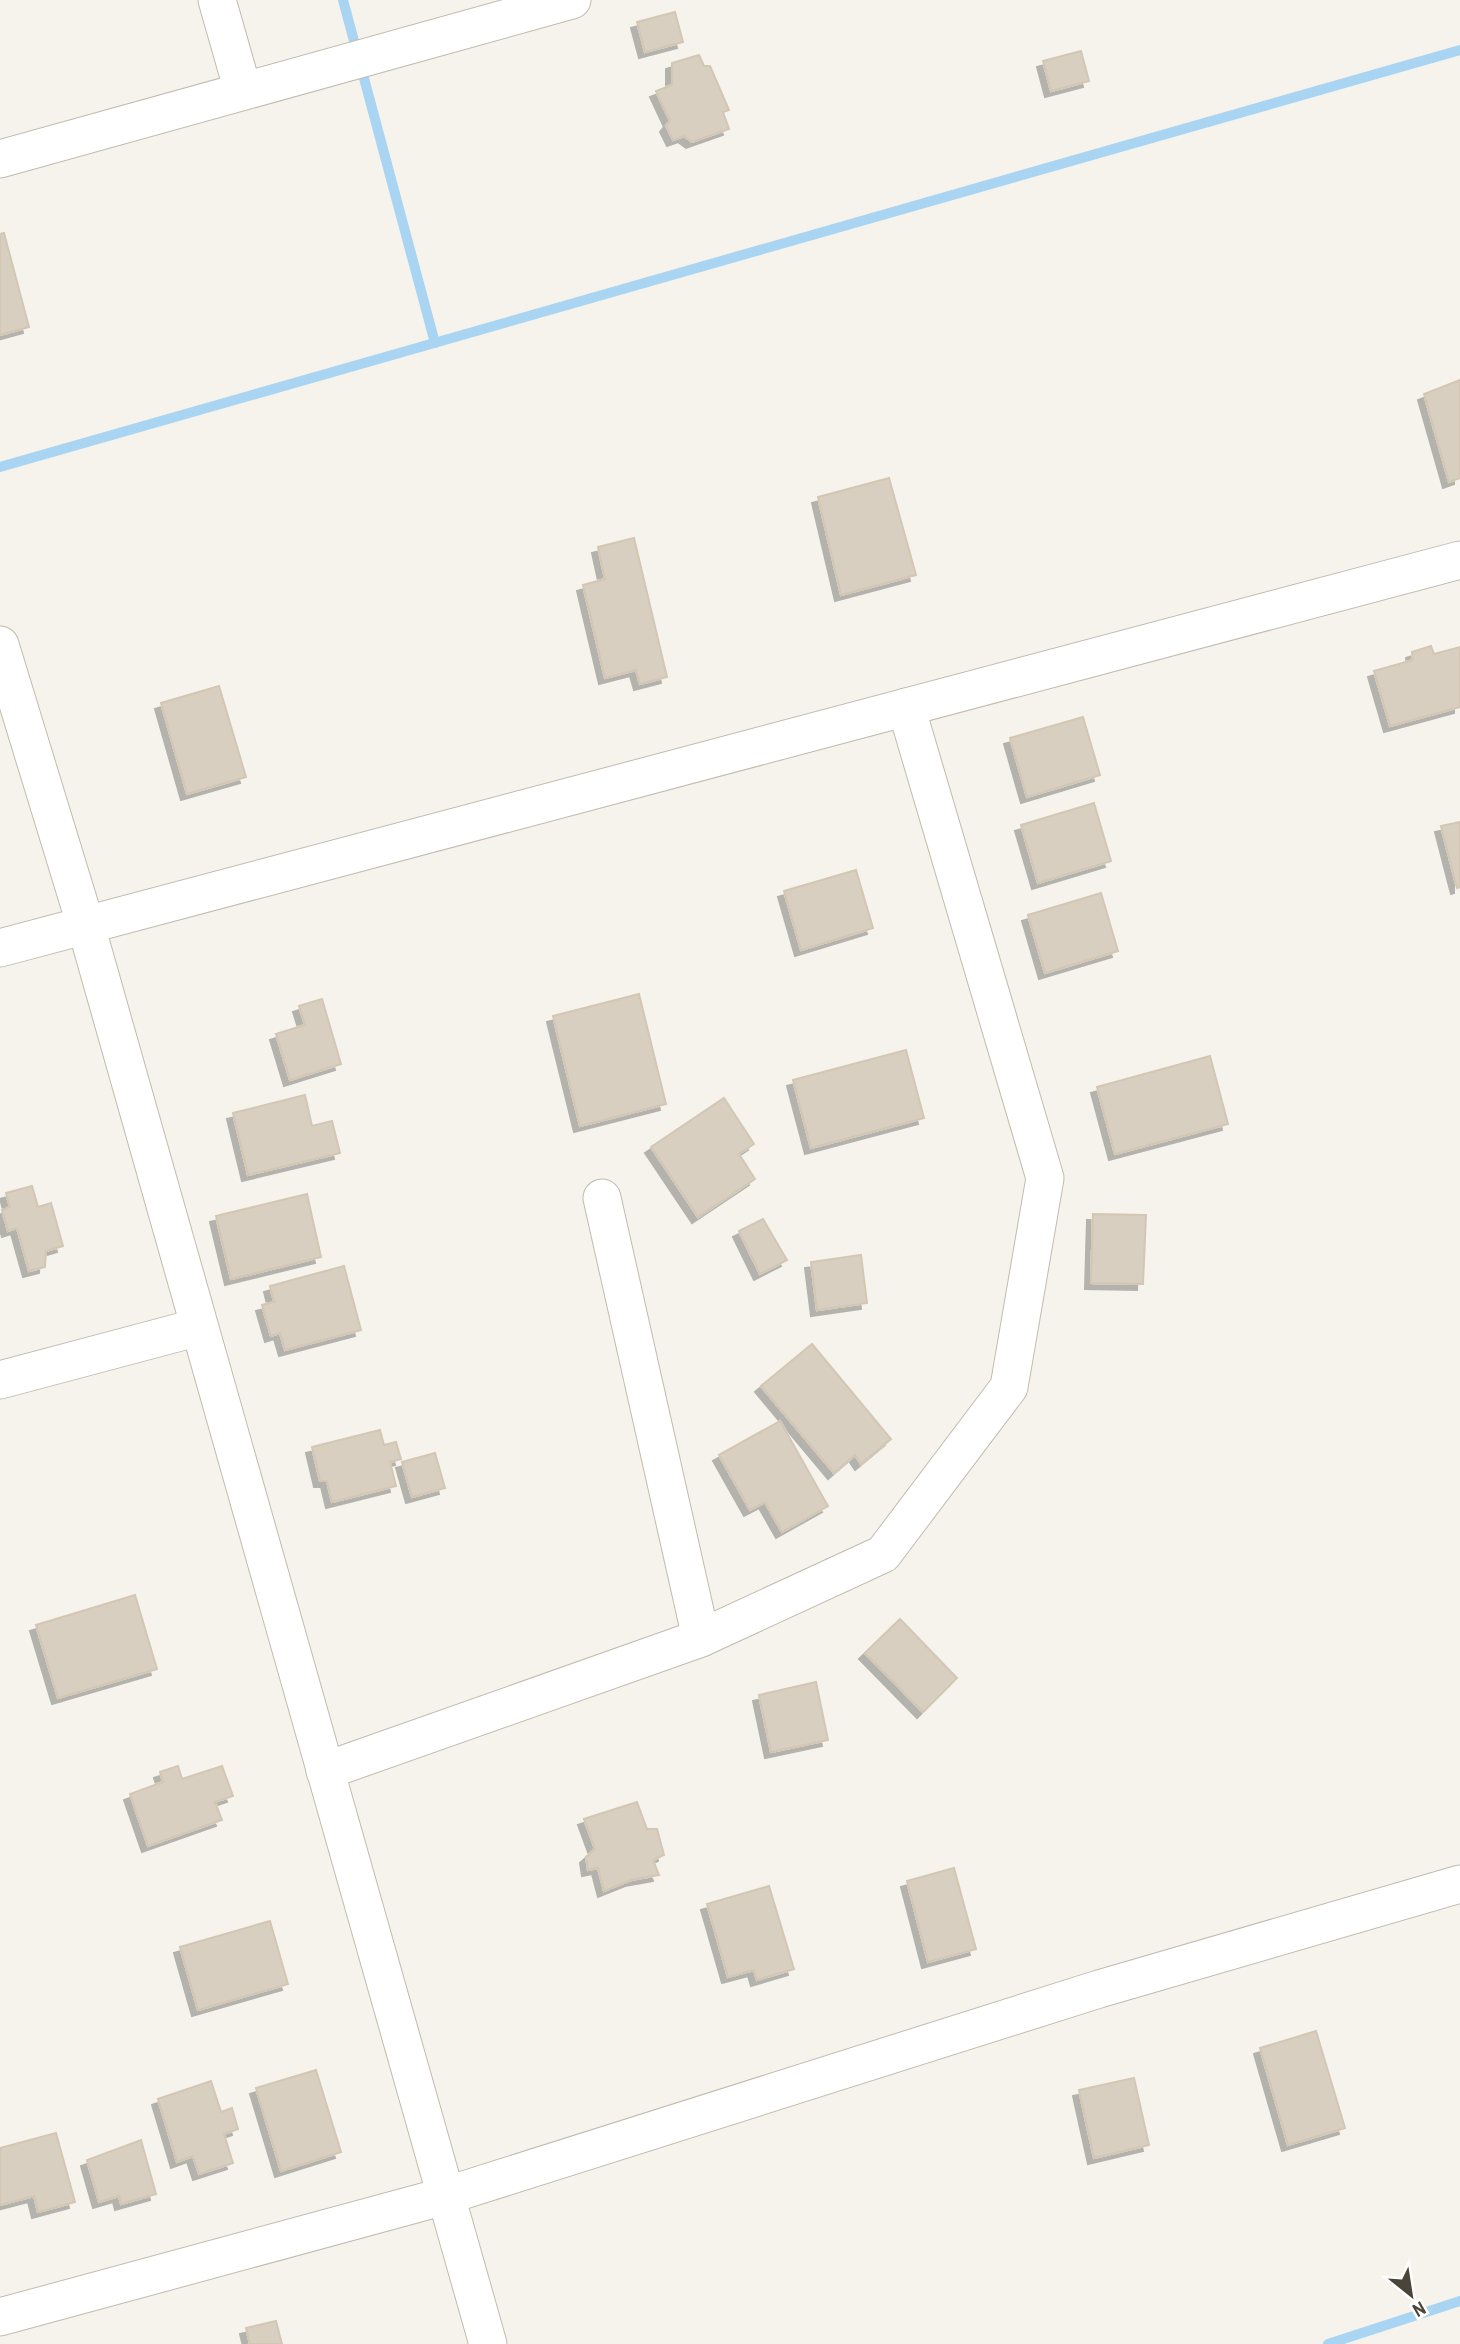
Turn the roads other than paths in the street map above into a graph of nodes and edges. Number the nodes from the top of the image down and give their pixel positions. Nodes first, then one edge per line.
1 (217, 0) edge
2 (572, 0) edge
3 (486, 12) edge
4 (243, 91) junction
5 (0, 159) edge
6 (1460, 559) edge
7 (0, 645) edge
8 (906, 707) junction
9 (86, 926) junction
10 (0, 948) edge
11 (602, 1198) dead end
12 (199, 1327) junction
13 (0, 1380) edge
14 (701, 1639) junction
15 (325, 1772) junction
16 (1460, 1884) edge
17 (445, 2196) junction
18 (0, 2317) edge
19 (488, 2344) edge

1 - 4 street
2 - 3 street
3 - 4 street
4 - 5 street
6 - 8 street
7 - 9 street
8 - 9 street
8 - 14 street
9 - 10 street
9 - 12 street
11 - 14 street
12 - 13 street
12 - 15 street
14 - 15 street
15 - 17 street
16 - 17 street
17 - 18 street
17 - 19 street

